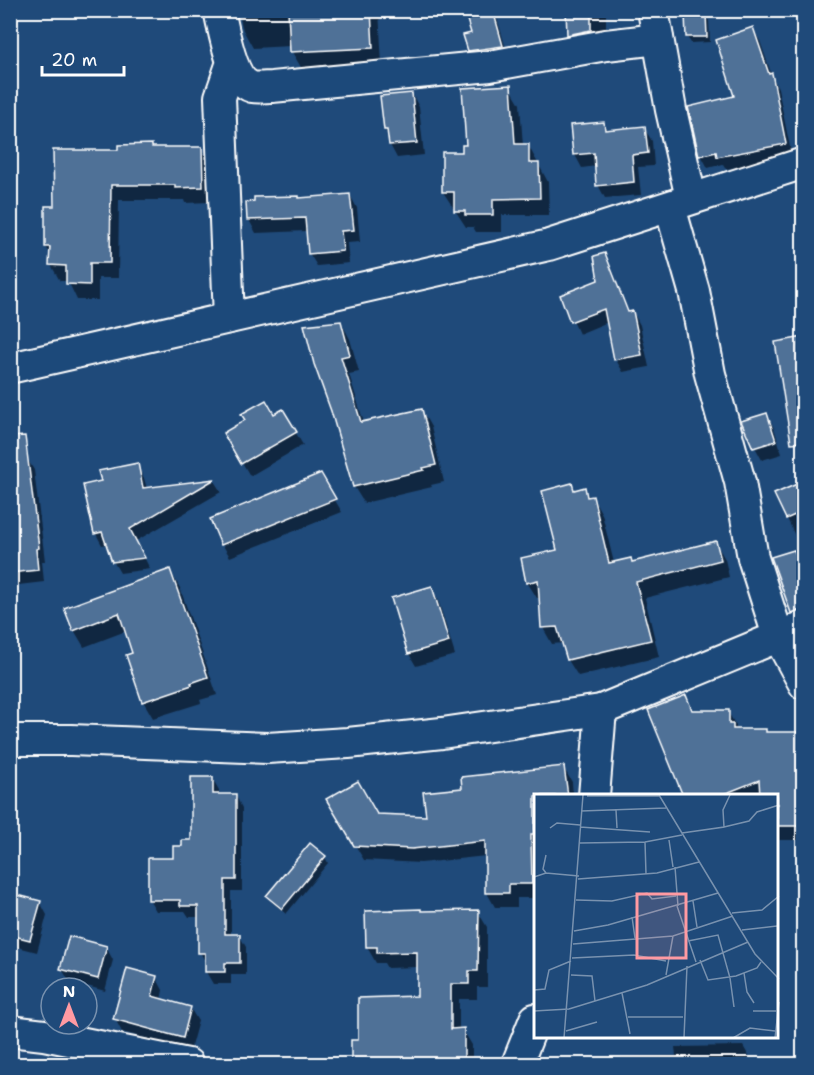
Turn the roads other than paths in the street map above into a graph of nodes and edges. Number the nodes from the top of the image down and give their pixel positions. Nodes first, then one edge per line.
1 (219, 10) edge
2 (656, 25) edge
3 (236, 74) junction
4 (804, 163) edge
5 (681, 202) junction
6 (229, 318) junction
7 (10, 368) edge
8 (791, 631) edge
9 (804, 684) edge
10 (601, 710) junction
11 (10, 740) edge
12 (594, 794) edge
13 (534, 1022) edge
14 (10, 1031) edge
15 (188, 1065) edge
16 (517, 1065) edge

1 - 3 street
2 - 3 street
2 - 5 street
3 - 6 street
4 - 5 street
5 - 6 street
5 - 8 street
6 - 7 street
8 - 9 street
8 - 10 street
10 - 11 street
10 - 12 street
13 - 16 street
14 - 15 street

